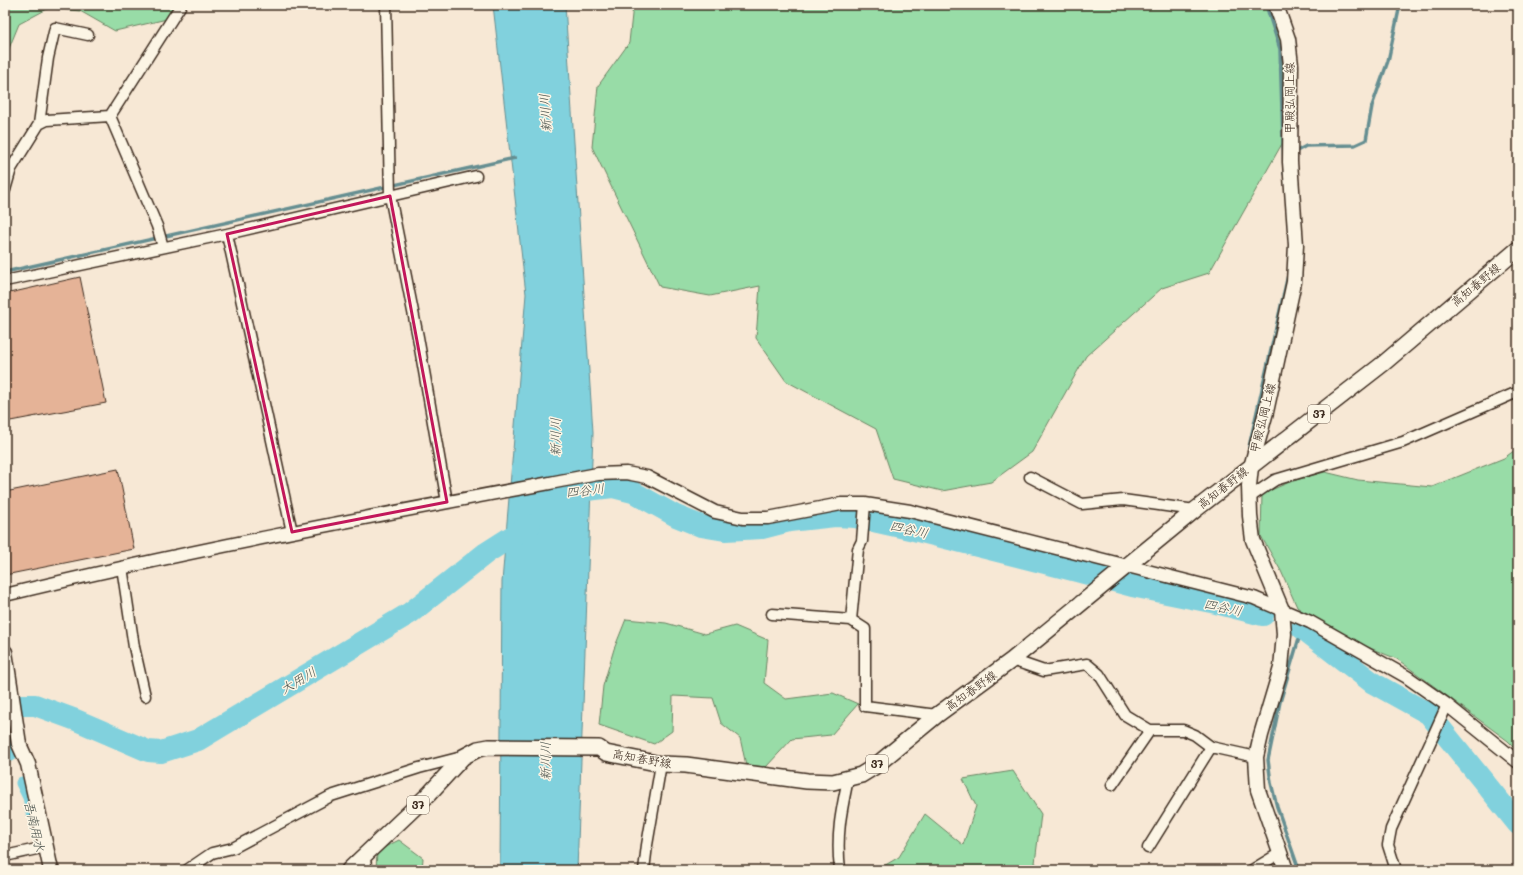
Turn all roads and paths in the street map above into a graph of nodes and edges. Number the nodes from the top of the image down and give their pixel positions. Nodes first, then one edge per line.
1 (181, 5) edge
2 (386, 5) edge
3 (1276, 5) edge
4 (88, 35) dead end
5 (110, 116) junction
6 (39, 124) junction
7 (476, 176) dead end
8 (5, 190) edge
9 (390, 196) junction
10 (227, 234) junction
11 (163, 247) junction
12 (1518, 249) edge
13 (5, 281) edge
14 (1513, 394) dead end
15 (1251, 467) junction
16 (1030, 477) dead end
17 (1250, 497) junction
18 (447, 502) junction
19 (865, 509) junction
20 (1195, 510) junction
21 (292, 532) junction
22 (122, 567) junction
23 (1123, 571) junction
24 (5, 595) edge
25 (1282, 610) junction
26 (772, 614) dead end
27 (851, 620) junction
28 (5, 652) edge
29 (1012, 660) junction
30 (145, 696) dead end
31 (1445, 711) junction
32 (937, 715) junction
33 (1150, 730) junction
34 (1211, 747) junction
35 (464, 757) junction
36 (1256, 757) junction
37 (1518, 762) edge
38 (661, 764) junction
39 (848, 779) junction
40 (1112, 785) dead end
41 (43, 848) junction
42 (1148, 848) dead end
43 (1280, 853) junction
44 (5, 856) edge
45 (365, 863) edge
46 (51, 870) edge
47 (187, 870) edge
48 (349, 870) edge
49 (644, 870) edge
50 (840, 870) edge
51 (1252, 870) edge
52 (1286, 870) edge
53 (1396, 870) edge

1 - 5 street
2 - 9 street
3 - 15 main road, 甲殿弘岡上線
4 - 6 street
5 - 6 street
5 - 11 street
6 - 8 street
7 - 9 street
9 - 10 street
9 - 18 street
10 - 11 street
10 - 21 street
11 - 13 street
12 - 15 main road, 高知春野線 / 37
14 - 17 street
15 - 17 main road, 甲殿弘岡上線
15 - 20 main road, 高知春野線 / 37
16 - 20 street
17 - 25 main road, 甲殿弘岡上線
18 - 19 street
18 - 21 street
19 - 23 street
19 - 27 street
20 - 23 main road, 高知春野線 / 37
21 - 22 street
22 - 24 street
22 - 30 street
23 - 25 street
23 - 29 main road, 高知春野線 / 37
25 - 31 street
25 - 36 main road, 甲殿弘岡上線
26 - 27 street
27 - 32 street
28 - 41 main road
29 - 32 main road, 高知春野線 / 37
29 - 33 street
31 - 37 street
31 - 53 street
32 - 39 main road, 高知春野線 / 37
33 - 34 street
33 - 40 street
34 - 36 street
34 - 42 street
35 - 38 main road, 高知春野線 / 37
35 - 45 main road, 高知春野線 / 37
35 - 47 street
36 - 43 main road, 甲殿弘岡上線
38 - 39 main road, 高知春野線 / 37
38 - 49 street
39 - 50 street
41 - 44 street
41 - 46 main road
43 - 51 street
43 - 52 main road, 甲殿弘岡上線
45 - 48 main road, 高知春野線 / 37

